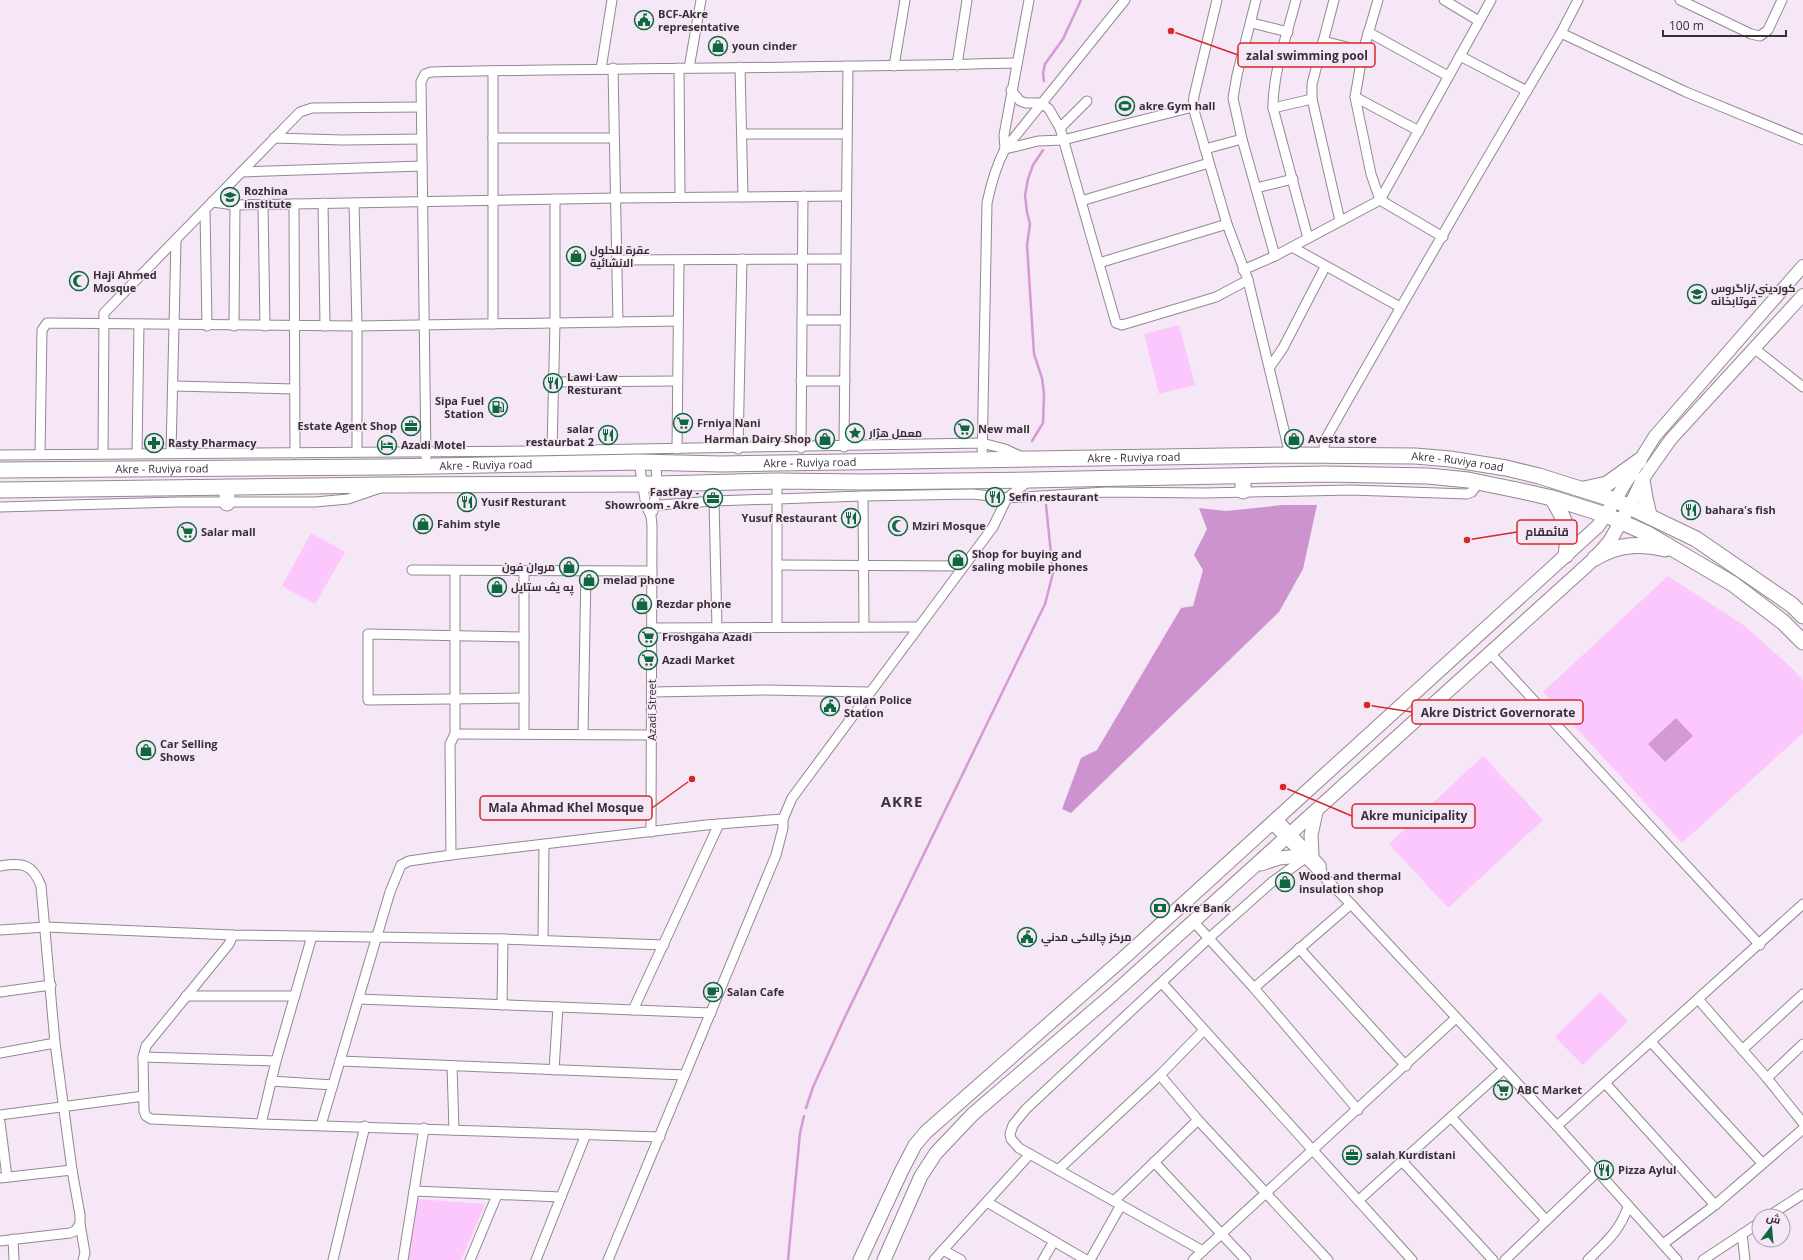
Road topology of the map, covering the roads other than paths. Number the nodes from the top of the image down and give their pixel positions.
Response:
1 (612, 0) edge
2 (701, 0) edge
3 (904, 0) edge
4 (967, 0) edge
5 (1029, 0) edge
6 (1125, 0) edge
7 (1217, 0) edge
8 (1256, 0) edge
9 (1296, 0) edge
10 (1334, 0) edge
11 (1378, 0) edge
12 (1444, 0) edge
13 (1491, 0) edge
14 (1578, 0) edge
15 (1680, 0) edge
16 (1782, 0) edge
17 (1480, 21) junction
18 (1252, 23) junction
19 (1288, 32) junction
20 (1368, 32) junction
21 (1561, 33) junction
22 (1323, 41) junction
23 (1363, 51) junction
24 (1460, 56) junction
25 (1017, 63) junction
26 (957, 65) junction
27 (848, 66) junction
28 (894, 66) junction
29 (740, 67) junction
30 (613, 68) junction
31 (679, 68) junction
32 (689, 68) junction
33 (601, 69) junction
34 (493, 71) junction
35 (1448, 76) junction
36 (1012, 90) junction
37 (1527, 92) junction
38 (1354, 97) junction
39 (1312, 99) junction
40 (1087, 101) dead end
41 (1041, 103) junction
42 (421, 106) junction
43 (1193, 107) junction
44 (1273, 108) junction
45 (1060, 128) junction
46 (1418, 131) junction
47 (743, 134) junction
48 (847, 134) junction
49 (274, 138) junction
50 (493, 138) junction
51 (614, 138) junction
52 (422, 139) junction
53 (1242, 139) junction
54 (1063, 140) junction
55 (1803, 140) edge
56 (1005, 149) junction
57 (1205, 149) junction
58 (1209, 164) junction
59 (422, 166) junction
60 (241, 172) junction
61 (1293, 179) junction
62 (1256, 188) junction
63 (803, 196) junction
64 (846, 196) junction
65 (680, 197) junction
66 (743, 197) junction
67 (616, 198) junction
68 (555, 199) junction
69 (493, 200) junction
70 (1380, 200) junction
71 (1080, 201) junction
72 (212, 202) junction
73 (423, 202) junction
74 (323, 203) junction
75 (354, 203) junction
76 (294, 204) junction
77 (235, 205) junction
78 (263, 205) junction
79 (205, 210) junction
80 (1340, 221) junction
81 (1227, 224) junction
82 (1443, 237) junction
83 (1308, 238) junction
84 (176, 240) junction
85 (1292, 247) junction
86 (1275, 256) junction
87 (742, 259) junction
88 (803, 259) junction
89 (846, 259) junction
90 (617, 260) junction
91 (679, 260) junction
92 (1098, 263) junction
93 (1803, 266) edge
94 (1326, 267) junction
95 (1243, 270) junction
96 (1248, 280) junction
97 (1803, 295) edge
98 (1400, 307) junction
99 (678, 320) junction
100 (802, 320) junction
101 (845, 320) junction
102 (618, 322) junction
103 (104, 323) junction
104 (555, 323) junction
105 (139, 324) junction
106 (493, 324) junction
107 (174, 325) junction
108 (424, 325) junction
109 (207, 326) junction
110 (234, 326) junction
111 (265, 326) junction
112 (294, 326) junction
113 (324, 326) junction
114 (357, 326) junction
115 (1755, 350) junction
116 (1270, 367) junction
117 (677, 381) junction
118 (802, 381) junction
119 (845, 381) junction
120 (554, 382) junction
121 (173, 386) junction
122 (1803, 387) edge
123 (295, 389) junction
124 (982, 443) junction
125 (844, 447) junction
126 (801, 448) junction
127 (677, 449) junction
128 (738, 449) junction
129 (552, 450) junction
130 (357, 452) junction
131 (137, 453) junction
132 (171, 453) junction
133 (295, 453) junction
134 (40, 454) junction
135 (103, 454) junction
136 (0, 455) edge
137 (1290, 455) junction
138 (1322, 456) junction
139 (527, 458) junction
140 (426, 460) junction
141 (982, 460) junction
142 (1026, 460) junction
143 (1639, 461) junction
144 (639, 462) junction
145 (656, 463) junction
146 (0, 470) edge
147 (1243, 476) junction
148 (777, 480) junction
149 (999, 480) junction
150 (1030, 480) junction
151 (1642, 480) junction
152 (1479, 482) junction
153 (642, 484) junction
154 (657, 484) junction
155 (386, 485) junction
156 (227, 487) junction
157 (1583, 489) junction
158 (0, 490) edge
159 (1243, 491) junction
160 (863, 496) junction
161 (777, 498) junction
162 (1007, 498) junction
163 (1552, 498) junction
164 (1615, 500) junction
165 (714, 501) junction
166 (227, 503) junction
167 (650, 506) junction
168 (0, 507) edge
169 (1629, 507) junction
170 (1606, 515) junction
171 (1650, 515) junction
172 (1621, 522) junction
173 (1676, 552) junction
174 (1566, 555) junction
175 (1595, 558) junction
176 (777, 565) junction
177 (863, 565) junction
178 (963, 566) junction
179 (412, 570) dead end
180 (456, 571) junction
181 (524, 571) junction
182 (586, 571) junction
183 (652, 571) junction
184 (1803, 616) edge
185 (777, 627) junction
186 (864, 627) junction
187 (918, 627) junction
188 (652, 628) junction
189 (716, 628) junction
190 (455, 636) junction
191 (524, 637) junction
192 (1803, 642) edge
193 (1490, 653) junction
194 (1441, 669) junction
195 (1454, 684) junction
196 (652, 692) junction
197 (869, 692) junction
198 (524, 698) junction
199 (455, 699) junction
200 (455, 734) junction
201 (524, 734) junction
202 (583, 734) junction
203 (652, 735) junction
204 (1316, 811) junction
205 (783, 818) junction
206 (1274, 821) junction
207 (719, 824) junction
208 (651, 832) junction
209 (1288, 836) junction
210 (544, 845) junction
211 (451, 855) junction
212 (1306, 857) junction
213 (0, 866) edge
214 (1252, 868) junction
215 (1351, 904) junction
216 (1803, 904) edge
217 (1193, 921) junction
218 (46, 927) junction
219 (0, 930) edge
220 (233, 935) junction
221 (312, 936) junction
222 (377, 938) junction
223 (1208, 938) junction
224 (503, 939) junction
225 (543, 940) junction
226 (664, 945) junction
227 (1760, 945) junction
228 (1299, 948) junction
229 (1098, 980) junction
230 (1162, 983) junction
231 (51, 985) junction
232 (1254, 988) junction
233 (0, 992) edge
234 (1113, 994) junction
235 (1803, 994) edge
236 (186, 996) junction
237 (295, 996) junction
238 (359, 999) junction
239 (1698, 999) junction
240 (502, 1005) junction
241 (558, 1007) junction
242 (633, 1010) junction
243 (711, 1013) junction
244 (1456, 1018) junction
245 (1203, 1031) junction
246 (1651, 1042) junction
247 (55, 1043) junction
248 (1803, 1044) edge
249 (1742, 1050) junction
250 (0, 1053) edge
251 (143, 1057) junction
252 (276, 1061) junction
253 (340, 1061) junction
254 (452, 1066) junction
255 (1406, 1066) junction
256 (554, 1070) junction
257 (1504, 1070) junction
258 (685, 1075) junction
259 (1160, 1075) junction
260 (1768, 1078) junction
261 (271, 1082) junction
262 (1605, 1083) junction
263 (333, 1085) junction
264 (144, 1096) junction
265 (63, 1106) junction
266 (1358, 1110) junction
267 (0, 1115) edge
268 (1451, 1117) junction
269 (1198, 1120) junction
270 (0, 1122) edge
271 (1803, 1123) edge
272 (261, 1124) junction
273 (320, 1125) junction
274 (365, 1126) junction
275 (1557, 1126) junction
276 (424, 1128) junction
277 (1803, 1129) edge
278 (454, 1130) junction
279 (586, 1134) junction
280 (660, 1137) junction
281 (1314, 1150) junction
282 (1030, 1154) junction
283 (1402, 1161) junction
284 (1154, 1162) junction
285 (1762, 1163) junction
286 (72, 1170) junction
287 (1058, 1170) junction
288 (1597, 1172) junction
289 (3, 1177) edge
290 (414, 1191) junction
291 (1268, 1192) junction
292 (1803, 1194) edge
293 (497, 1195) junction
294 (561, 1197) junction
295 (1359, 1200) junction
296 (987, 1202) junction
297 (1117, 1203) junction
298 (1715, 1204) junction
299 (1628, 1207) junction
300 (1781, 1208) edge
301 (1546, 1220) junction
302 (80, 1224) junction
303 (1751, 1228) edge
304 (1222, 1234) junction
305 (1742, 1234) junction
306 (13, 1239) junction
307 (0, 1241) edge
308 (1054, 1241) junction
309 (1663, 1244) junction
310 (944, 1250) junction
311 (1203, 1252) junction
312 (14, 1260) edge
313 (84, 1260) edge
314 (333, 1260) edge
315 (403, 1260) edge
316 (470, 1260) edge
317 (536, 1260) edge
318 (608, 1260) edge
319 (860, 1260) edge
320 (884, 1260) edge
321 (934, 1260) edge
322 (962, 1260) edge
323 (1043, 1260) edge
324 (1086, 1260) edge
325 (1090, 1260) edge
326 (1194, 1260) edge
327 (1246, 1260) edge
328 (1328, 1260) edge
329 (1412, 1260) edge
330 (1493, 1260) edge
331 (1505, 1260) edge
332 (1588, 1260) edge
333 (1677, 1260) edge
334 (1703, 1260) edge
335 (1745, 1260) edge

1 - 33 street
2 - 32 street
3 - 28 street
4 - 26 street
5 - 25 street
6 - 41 street
7 - 43 street
8 - 18 street
9 - 19 street
10 - 22 street
11 - 20 street
12 - 17 street
13 - 17 street
14 - 21 street
15 - 16 street
17 - 24 street
18 - 19 street
18 - 53 street
19 - 44 street
20 - 23 street
20 - 35 street
21 - 37 street
21 - 55 street
22 - 23 street
22 - 39 street
23 - 38 street
24 - 35 street
24 - 37 street
25 - 26 street
25 - 36 street
26 - 28 street
27 - 28 street
27 - 29 street
27 - 48 street
29 - 32 street
29 - 47 street
30 - 31 street
30 - 33 street
30 - 51 street
31 - 32 street
31 - 65 street
33 - 34 street
34 - 42 street
34 - 50 street
35 - 46 street
36 - 41 street
36 - 56 street
37 - 82 street
38 - 46 street
38 - 70 street
39 - 44 street
39 - 80 street
40 - 45 street
41 - 45 street
41 - 56 street
42 - 49 street
42 - 52 street
43 - 54 street
43 - 57 street
44 - 61 street
45 - 54 street
46 - 70 street
47 - 48 street
47 - 66 street
48 - 64 street
49 - 52 street
49 - 60 street
50 - 51 street
50 - 69 street
51 - 67 street
52 - 59 street
53 - 57 street
53 - 62 street
54 - 56 street
54 - 71 street
56 - 124 street
57 - 58 street
58 - 71 street
58 - 81 street
59 - 60 street
59 - 73 street
60 - 72 street
61 - 62 street
61 - 83 street
62 - 86 street
63 - 64 street
63 - 66 street
63 - 88 street
64 - 89 street
65 - 66 street
65 - 67 street
67 - 68 street
67 - 90 street
68 - 69 street
68 - 104 street
69 - 73 street
69 - 106 street
70 - 80 street
70 - 82 street
71 - 92 street
72 - 77 street
72 - 79 street
73 - 75 street
73 - 108 street
74 - 75 street
74 - 76 street
74 - 113 street
75 - 114 street
76 - 78 street
76 - 112 street
77 - 78 street
77 - 110 street
78 - 111 street
79 - 84 street
79 - 109 street
80 - 83 street
81 - 92 street
81 - 95 street
82 - 98 street
83 - 85 street
84 - 103 street
84 - 107 street
85 - 86 street
85 - 94 street
86 - 95 street
87 - 88 street
87 - 91 street
87 - 128 street
88 - 89 street
88 - 100 street
89 - 101 street
90 - 91 street
90 - 102 street
91 - 99 street
92 - 96 street
93 - 143 street
94 - 98 street
94 - 116 street
95 - 96 street
96 - 116 street
97 - 115 street
98 - 138 street
99 - 102 street
99 - 117 street
100 - 101 street
100 - 118 street
101 - 119 street
102 - 104 street
103 - 105 street
103 - 134 street
103 - 135 street
104 - 106 street
104 - 120 street
105 - 107 street
105 - 131 street
106 - 108 street
107 - 109 street
107 - 121 street
108 - 114 street
108 - 140 street
109 - 110 street
110 - 111 street
111 - 112 street
112 - 113 street
112 - 123 street
113 - 114 street
114 - 130 street
115 - 122 street
115 - 151 street
116 - 137 street
117 - 120 street
117 - 127 street
118 - 119 street
118 - 126 street
119 - 125 street
120 - 129 street
121 - 123 street
121 - 132 street
123 - 133 street
124 - 125 street
124 - 141 street
124 - 142 street
125 - 126 street
126 - 128 street
127 - 128 street
127 - 129 street
129 - 139 street
130 - 133 street
130 - 140 street
131 - 132 street
131 - 135 street
132 - 133 street
134 - 135 street
134 - 136 street
137 - 138 highway, Akre - Ruviya road
137 - 142 highway, Akre - Ruviya road
138 - 157 highway, Akre - Ruviya road
139 - 140 highway, Akre - Ruviya road
139 - 144 highway, Akre - Ruviya road
140 - 146 highway, Akre - Ruviya road
141 - 142 highway, Akre - Ruviya road
141 - 145 highway, Akre - Ruviya road
143 - 157 highway
143 - 164 street
144 - 145 highway, Akre - Ruviya road
144 - 153 street, Azadi Street
145 - 154 street, Azadi Street
147 - 150 highway, Akre - Ruviya road
147 - 152 highway, Akre - Ruviya road
147 - 159 highway
148 - 149 highway, Akre - Ruviya road
148 - 154 highway, Akre - Ruviya road
148 - 161 street
149 - 150 highway, Akre - Ruviya road
149 - 162 street
150 - 162 street
151 - 169 street
151 - 171 highway
152 - 159 street
152 - 163 highway, Akre - Ruviya road
153 - 154 highway, Akre - Ruviya road
153 - 155 highway, Akre - Ruviya road
153 - 167 street, Azadi Street
154 - 167 street, Azadi Street
155 - 156 highway, Akre - Ruviya road
155 - 166 street
156 - 158 highway, Akre - Ruviya road
156 - 166 highway
157 - 164 highway, Akre - Ruviya road
159 - 162 street
160 - 161 street
160 - 162 street
160 - 177 street
161 - 165 street
161 - 176 street
162 - 178 street
163 - 170 highway, Akre - Ruviya road
163 - 174 highway
164 - 169 highway, Akre - Ruviya road
164 - 170 main road
165 - 167 street
165 - 189 street
166 - 168 street
167 - 183 street, Azadi Street
169 - 171 highway, Akre - Ruviya road
169 - 172 main road
170 - 172 highway, Akre - Ruviya road
170 - 174 main road
171 - 184 highway, Akre - Ruviya road
172 - 173 highway, Akre - Ruviya road
172 - 175 main road
173 - 175 highway
173 - 192 highway, Akre - Ruviya road
174 - 194 main road
175 - 193 main road
176 - 177 street
176 - 185 street
177 - 178 street
177 - 186 street
178 - 187 street
179 - 180 street
180 - 181 street
180 - 190 street
181 - 182 street
181 - 191 street
182 - 183 street
182 - 202 street
183 - 188 street, Azadi Street
185 - 186 street
185 - 189 street
186 - 187 street
187 - 197 street
188 - 189 street
188 - 196 street, Azadi Street
190 - 191 street
190 - 199 street
190 - 199 street
191 - 198 street
193 - 195 main road
193 - 227 street
194 - 195 main road
194 - 206 main road
195 - 204 main road
196 - 197 street
196 - 203 street, Azadi Street
197 - 205 street
198 - 199 street
198 - 201 street
199 - 200 street
200 - 201 street
200 - 211 street
201 - 202 street
202 - 203 street
203 - 208 street, Azadi Street
204 - 209 main road
204 - 212 main road
205 - 207 street
205 - 243 street
206 - 209 street
206 - 229 main road
207 - 208 street
207 - 226 street
208 - 210 street
209 - 212 street
209 - 214 main road
210 - 211 street
210 - 225 street
211 - 222 street
212 - 214 main road
212 - 215 street
212 - 223 street
213 - 218 street
214 - 217 main road
215 - 228 street
215 - 244 street
216 - 227 street
217 - 223 street
217 - 234 main road
218 - 219 street
218 - 220 street
218 - 231 street
220 - 221 street
220 - 236 street
221 - 222 street
221 - 237 street
222 - 224 street
222 - 238 street
223 - 230 street
223 - 232 street
224 - 225 street
224 - 240 street
225 - 226 street
226 - 242 street
227 - 239 street
228 - 232 street
228 - 255 street
229 - 234 main road
229 - 319 main road
230 - 245 street
230 - 282 street
231 - 233 street
231 - 247 street
232 - 266 street
234 - 320 main road
235 - 249 street
236 - 237 street
236 - 251 street
237 - 252 street
238 - 240 street
238 - 253 street
239 - 246 street
239 - 249 street
240 - 241 street
241 - 242 street
241 - 256 street
242 - 243 street
243 - 258 street
244 - 255 street
244 - 257 street
245 - 259 street
245 - 281 street
246 - 262 street
246 - 285 street
247 - 250 street
247 - 265 street
248 - 260 street
249 - 260 street
251 - 252 street
251 - 264 street
252 - 261 street
253 - 254 street
253 - 263 street
254 - 256 street
254 - 278 street
255 - 266 street
256 - 258 street
257 - 268 street
257 - 275 street
258 - 280 street
259 - 269 street
259 - 287 street
260 - 271 street
261 - 263 street
261 - 272 street
262 - 275 street
262 - 298 street
263 - 273 street
264 - 265 street
264 - 272 street
265 - 267 street
265 - 286 street
266 - 281 street
268 - 283 street
268 - 301 street
269 - 284 street
269 - 291 street
270 - 289 street
272 - 273 street
273 - 274 street
274 - 276 street
274 - 314 street
275 - 288 street
276 - 278 street
276 - 290 street
277 - 285 street
278 - 279 street
279 - 280 street
279 - 294 street
280 - 318 street
281 - 291 street
281 - 295 street
282 - 287 street
282 - 296 street
283 - 295 street
283 - 330 street
284 - 297 street
284 - 304 street
285 - 298 street
286 - 289 street
286 - 302 street
287 - 297 street
288 - 299 street
288 - 301 street
290 - 293 street
290 - 315 street
291 - 304 street
291 - 328 street
292 - 300 street
293 - 294 street
293 - 316 street
294 - 317 street
295 - 329 street
296 - 308 street
296 - 310 street
297 - 311 street
297 - 325 street
298 - 309 street
299 - 309 street
299 - 332 street
301 - 331 street
302 - 306 street
302 - 313 street
303 - 305 street
304 - 311 street
304 - 327 street
305 - 334 street
305 - 335 street
306 - 307 street
306 - 312 street
308 - 323 street
308 - 324 street
309 - 333 street
310 - 321 street
310 - 322 street
311 - 326 street

